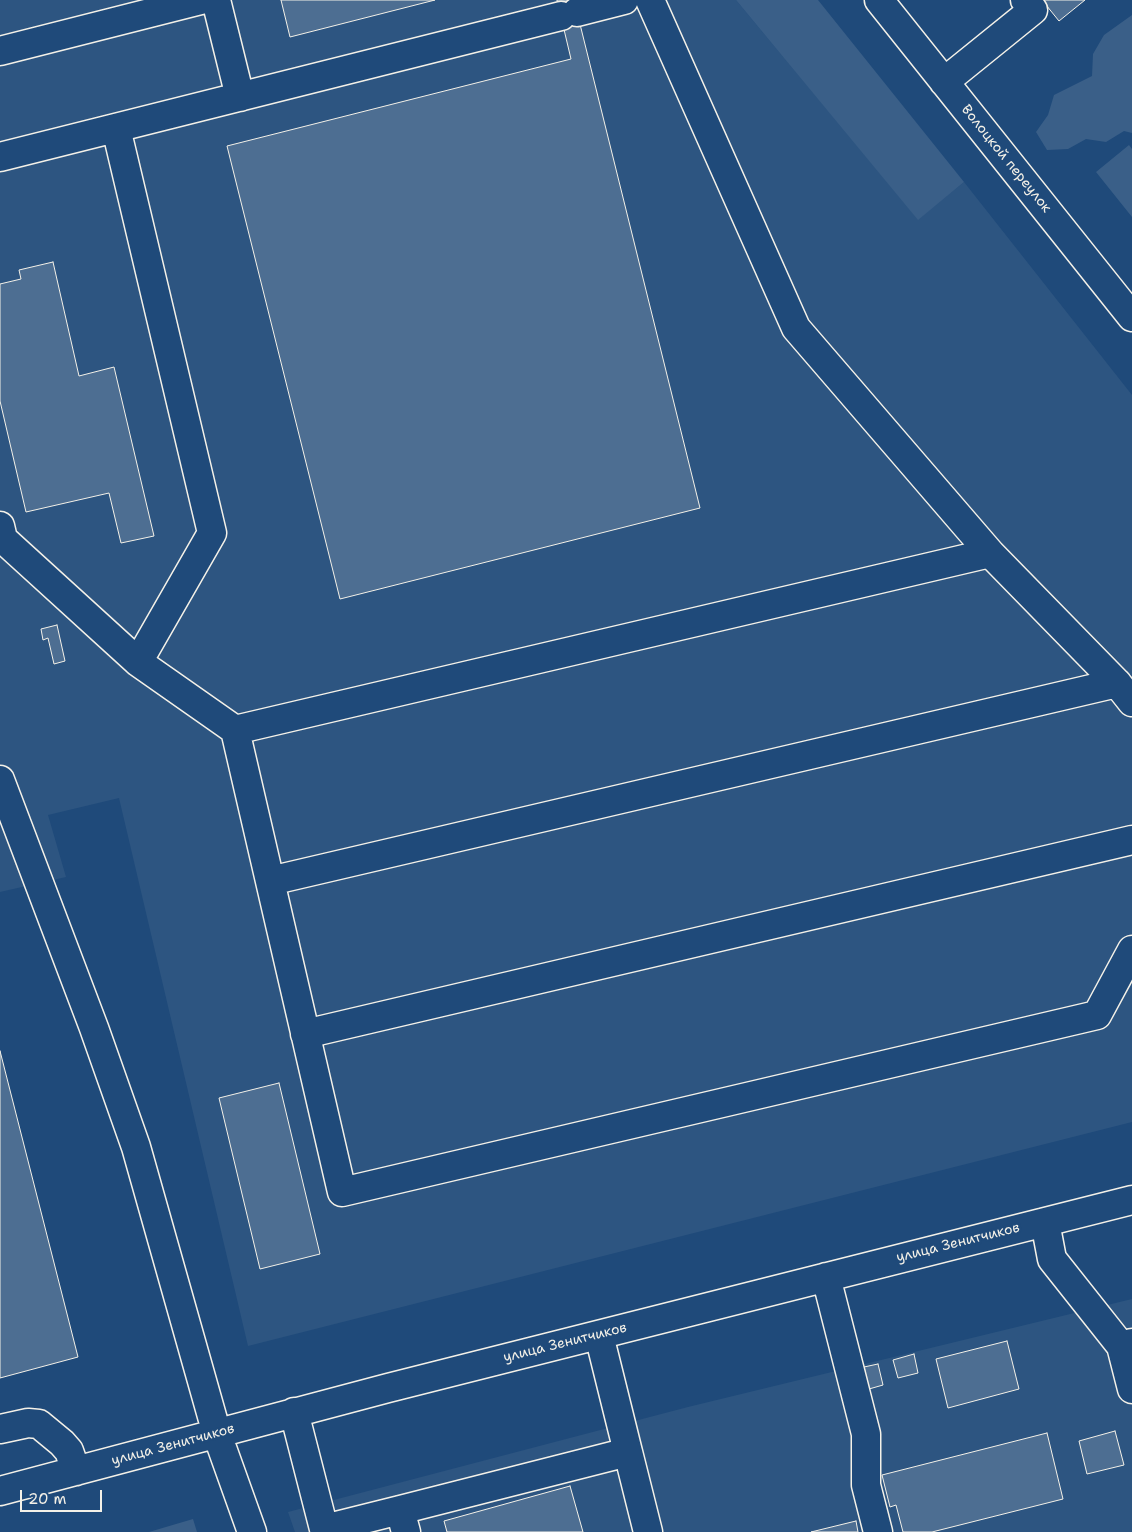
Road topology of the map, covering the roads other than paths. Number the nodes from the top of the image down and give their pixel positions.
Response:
1 (201, 0) edge
2 (216, 0) edge
3 (624, 0) edge
4 (650, 0) edge
5 (879, 0) edge
6 (1025, 0) edge
7 (0, 51) edge
8 (944, 82) junction
9 (240, 97) junction
10 (116, 128) junction
11 (0, 157) edge
12 (1132, 317) edge
13 (0, 526) edge
14 (990, 553) junction
15 (138, 662) junction
16 (1124, 692) edge
17 (235, 730) junction
18 (0, 780) edge
19 (1132, 840) edge
20 (270, 881) junction
21 (1132, 950) edge
22 (305, 1034) junction
23 (1132, 1200) edge
24 (1045, 1222) junction
25 (826, 1277) junction
26 (599, 1335) junction
27 (1126, 1345) edge
28 (1132, 1386) edge
29 (294, 1412) junction
30 (0, 1429) edge
31 (217, 1434) junction
32 (628, 1452) junction
33 (76, 1471) junction
34 (0, 1491) edge
35 (403, 1521) edge
36 (252, 1532) edge
37 (648, 1532) edge
38 (878, 1532) edge

1 - 7 street
2 - 9 street
3 - 9 street
4 - 14 street
5 - 8 street, Волоцкой переулок
6 - 8 street
8 - 12 street, Волоцкой переулок
9 - 10 street
10 - 11 street
10 - 15 street
13 - 15 street
14 - 16 street
14 - 17 street
15 - 17 street
16 - 20 street
17 - 20 street
18 - 31 street
19 - 22 street
20 - 22 street
21 - 22 street
23 - 24 street, улица Зенитчиков
24 - 25 street, улица Зенитчиков
24 - 27 street
25 - 26 street, улица Зенитчиков
25 - 38 street
26 - 29 street, улица Зенитчиков
26 - 32 street
27 - 28 street
29 - 31 street, улица Зенитчиков
29 - 35 street
30 - 33 street
31 - 33 street, улица Зенитчиков
31 - 36 street
32 - 35 street
32 - 37 street
33 - 34 street, улица Зенитчиков

